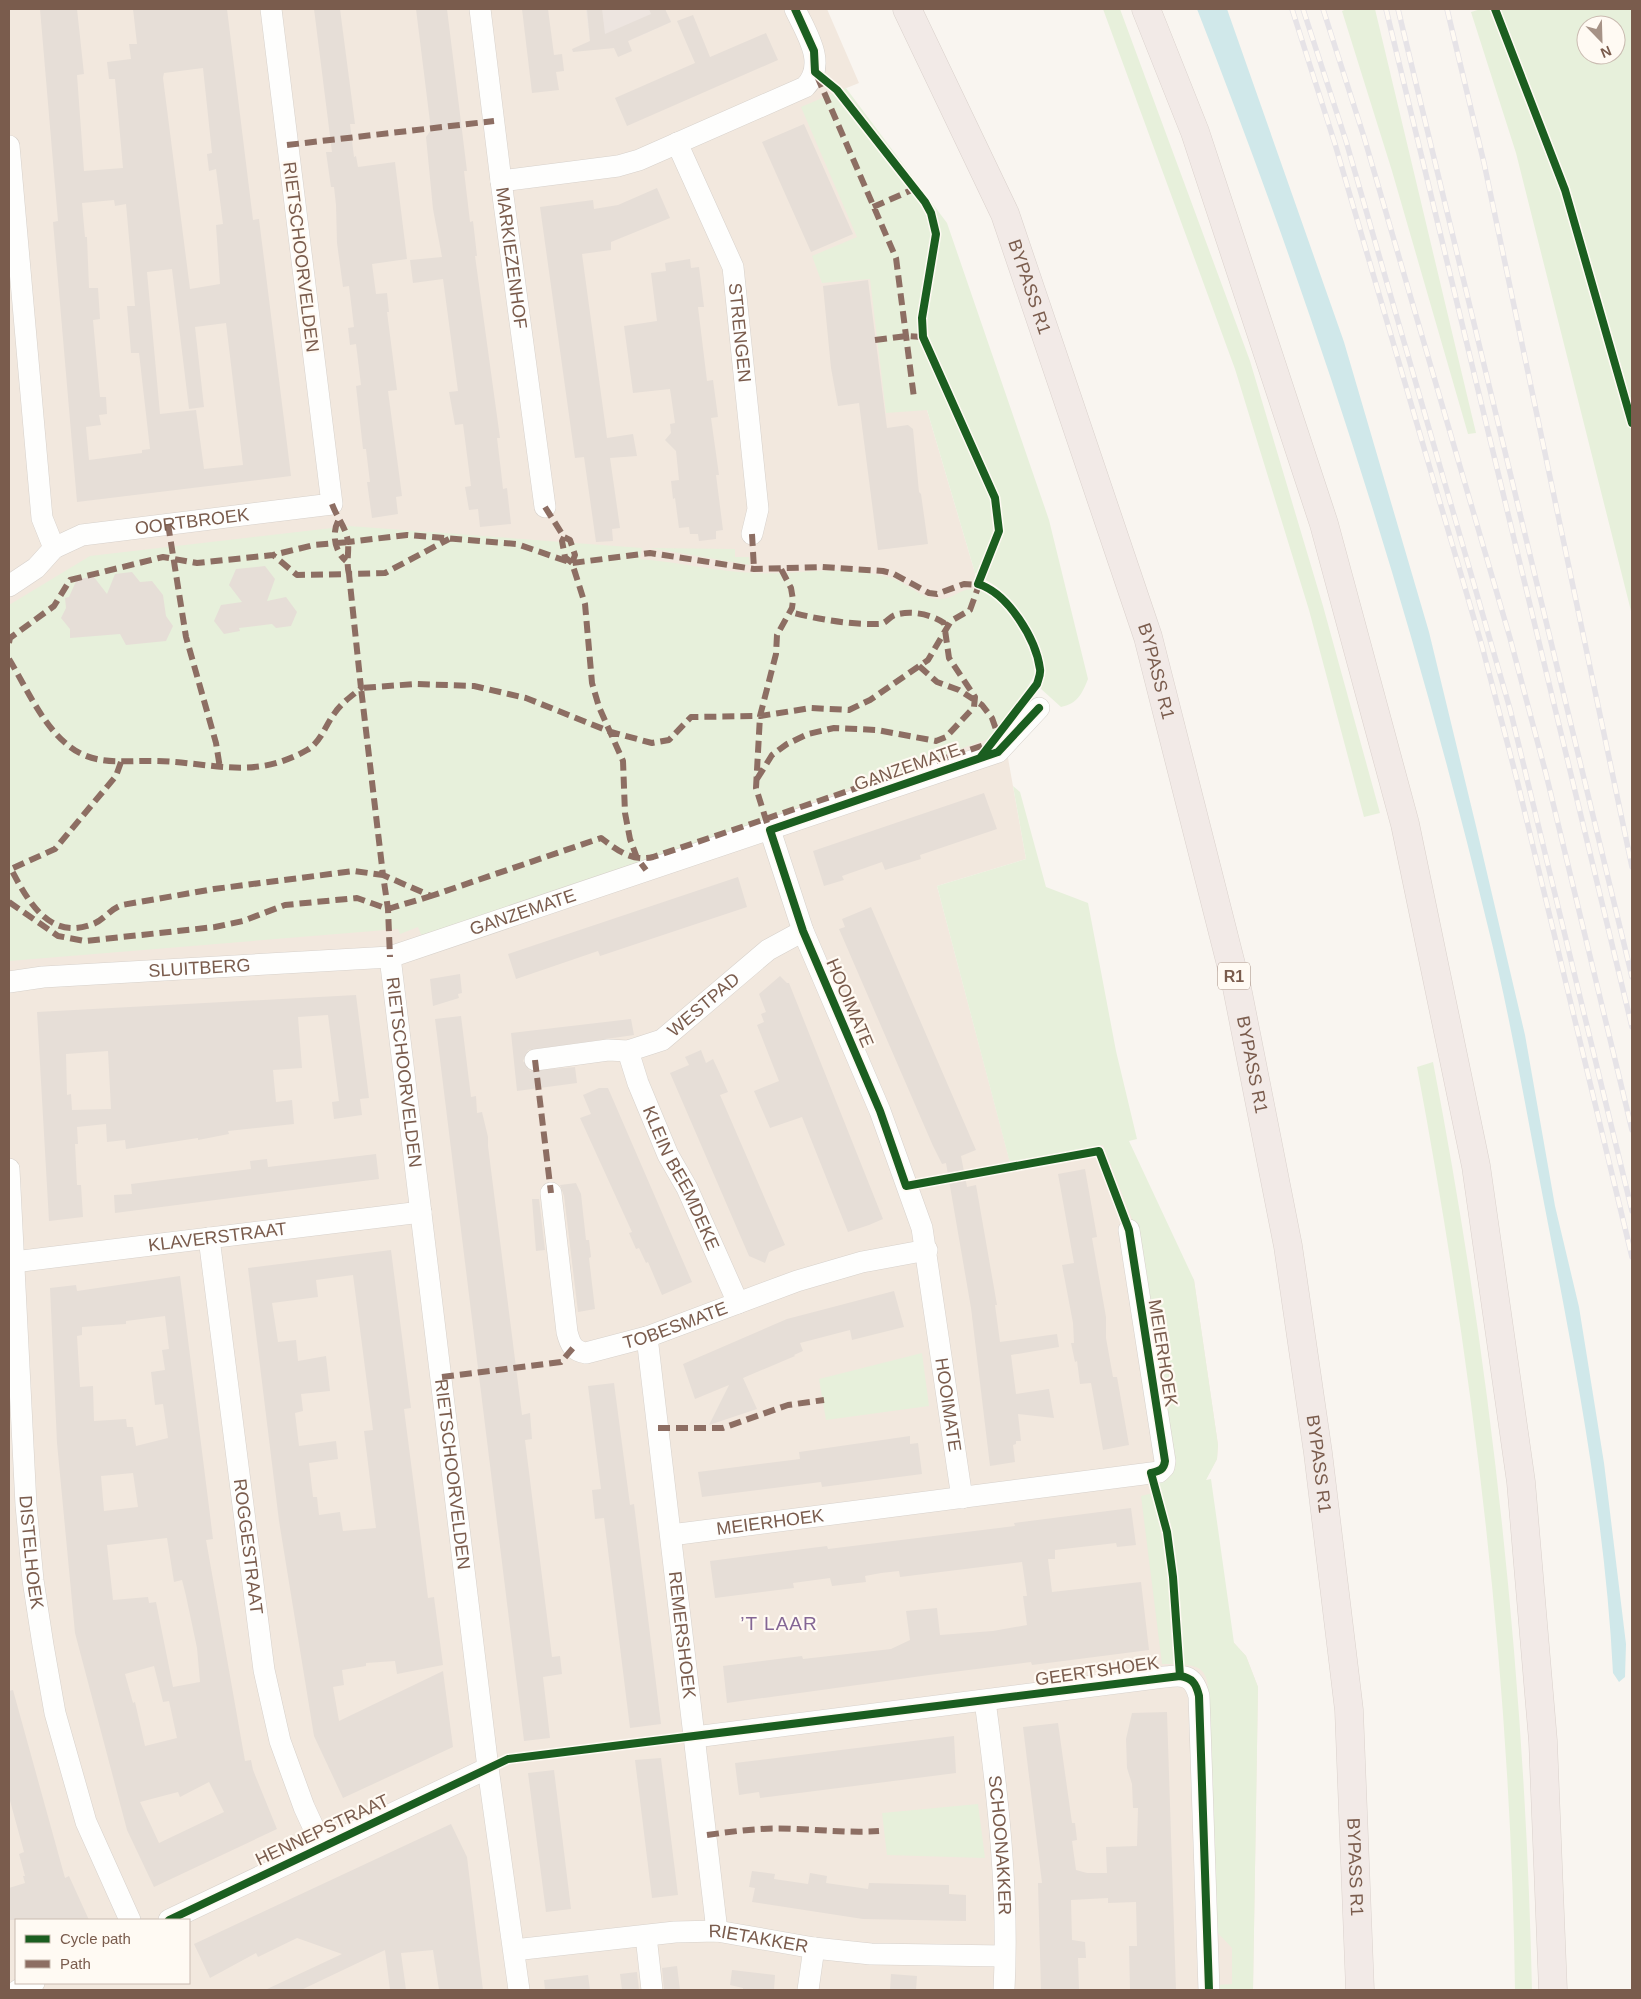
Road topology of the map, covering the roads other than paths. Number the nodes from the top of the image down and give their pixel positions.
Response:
1 (270, 9) edge
2 (480, 9) edge
3 (795, 9) edge
4 (908, 9) edge
5 (1146, 9) edge
6 (677, 143) junction
7 (9, 146) edge
8 (500, 181) junction
9 (332, 504) joint
10 (545, 507) dead end
11 (752, 534) dead end
12 (54, 548) junction
13 (9, 586) edge
14 (1039, 708) dead end
15 (770, 830) junction
16 (803, 931) junction
17 (390, 957) junction
18 (9, 982) edge
19 (628, 1051) junction
20 (535, 1060) dead end
21 (9, 1169) edge
22 (551, 1193) dead end
23 (421, 1212) junction
24 (1128, 1230) dead end
25 (209, 1238) junction
26 (927, 1250) junction
27 (14, 1262) junction
28 (738, 1303) junction
29 (647, 1337) junction
30 (962, 1498) junction
31 (671, 1535) junction
32 (985, 1701) junction
33 (694, 1737) junction
34 (488, 1768) junction
35 (322, 1846) junction
36 (130, 1919) edge
37 (171, 1919) edge
38 (717, 1932) junction
39 (646, 1936) junction
40 (814, 1948) junction
41 (514, 1950) junction
42 (1004, 1956) junction
43 (32, 1984) edge
44 (18, 1990) edge
45 (519, 1990) edge
46 (652, 1990) edge
47 (808, 1990) edge
48 (1004, 1990) edge
49 (1210, 1990) edge
50 (1360, 1990) edge
51 (1553, 1990) edge

1 - 9 street, RIETSCHOORVELDEN
2 - 8 street, MARKIEZENHOF
3 - 6 street
4 - 50 highway, BYPASS R1 / R1
5 - 51 highway
6 - 8 street
6 - 11 street, STRENGEN
7 - 12 street
8 - 10 street, MARKIEZENHOF
9 - 12 street, OORTBROEK
12 - 13 street
14 - 15 street, GANZEMATE
15 - 16 street, HOOIMATE
15 - 17 street, GANZEMATE
16 - 19 street, WESTPAD
16 - 26 street, HOOIMATE
17 - 18 street, SLUITBERG
17 - 23 street, RIETSCHOORVELDEN
19 - 20 street, WESTPAD
19 - 28 street, KLEIN BEEMDEKE
21 - 27 street, DISTELHOEK
22 - 29 street, TOBESMATE
23 - 25 street, KLAVERSTRAAT
23 - 34 street, RIETSCHOORVELDEN
24 - 30 street, MEIERHOEK
25 - 27 street, KLAVERSTRAAT
25 - 35 street, ROGGESTRAAT
26 - 28 street, TOBESMATE
26 - 30 street, HOOIMATE
27 - 36 street, DISTELHOEK
28 - 29 street, TOBESMATE
29 - 31 street, REMERSHOEK
30 - 31 street, MEIERHOEK
31 - 33 street, REMERSHOEK
32 - 33 street, GEERTSHOEK
32 - 42 street, SCHOONAKKER
32 - 49 street, GEERTSHOEK
33 - 38 street, REMERSHOEK
34 - 35 street, HENNEPSTRAAT
34 - 41 street, RIETSCHOORVELDEN
35 - 37 street, HENNEPSTRAAT
38 - 39 street, RIETAKKER
38 - 40 street, RIETAKKER
39 - 41 street, RIETAKKER
39 - 46 street
40 - 42 street, RIETAKKER
40 - 47 street
41 - 45 street, RIETSCHOORVELDEN
42 - 48 street, SCHOONAKKER
43 - 44 street

